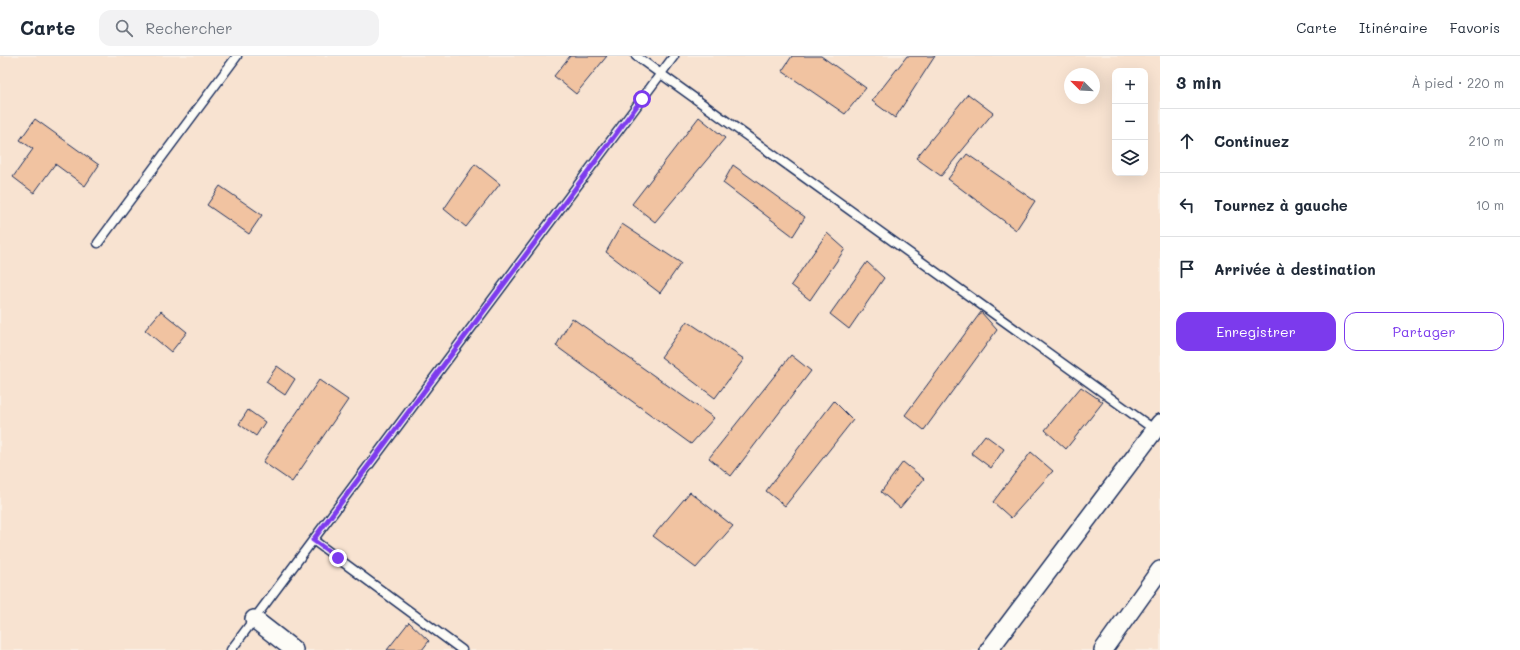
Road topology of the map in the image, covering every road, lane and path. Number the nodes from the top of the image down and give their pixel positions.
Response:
1 (237, 56) edge
2 (636, 56) edge
3 (674, 56) edge
4 (660, 74) junction
5 (98, 243) dead end
6 (1158, 429) edge
7 (313, 540) junction
8 (1160, 570) edge
9 (254, 619) junction
10 (231, 650) edge
11 (294, 650) edge
12 (462, 650) edge
13 (988, 650) edge
14 (1103, 650) edge

1 - 5 lane
2 - 4 lane
3 - 4 lane
4 - 6 lane
4 - 7 lane
6 - 13 street
7 - 9 lane
7 - 12 lane
8 - 14 street
9 - 10 lane
9 - 11 street

